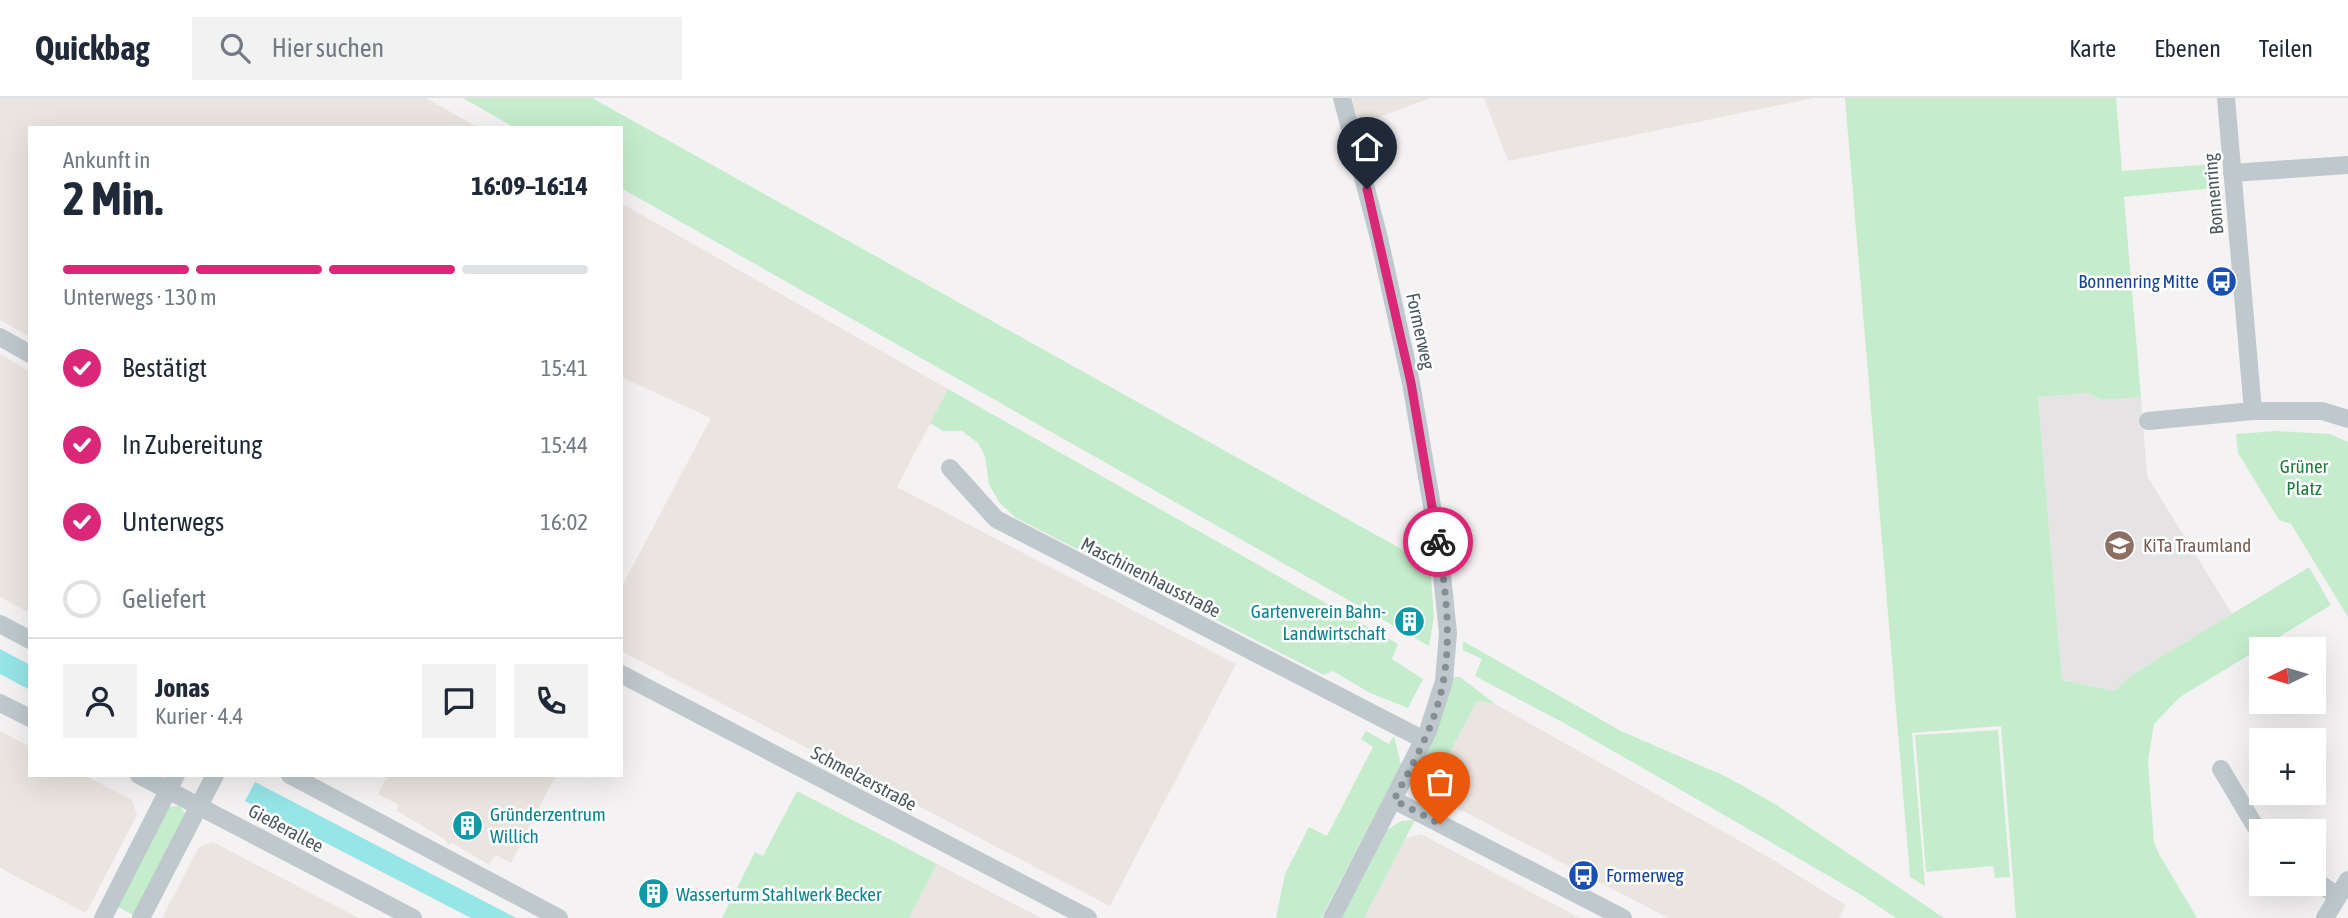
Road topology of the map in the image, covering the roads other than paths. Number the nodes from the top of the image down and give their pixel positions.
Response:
1 (1342, 98) edge
2 (2226, 98) edge
3 (2348, 165) edge
4 (2232, 173) junction
5 (0, 337) edge
6 (28, 353) edge
7 (2253, 411) junction
8 (2348, 419) edge
9 (2148, 421) dead end
10 (950, 468) dead end
11 (0, 624) edge
12 (28, 639) edge
13 (623, 675) edge
14 (0, 703) edge
15 (28, 717) edge
16 (1423, 740) junction
17 (2221, 769) dead end
18 (147, 777) edge
19 (214, 777) edge
20 (294, 777) edge
21 (172, 783) edge
22 (1394, 800) junction
23 (199, 806) junction
24 (2251, 819) edge
25 (2348, 880) edge
26 (2326, 888) edge
27 (2338, 896) junction
28 (103, 918) edge
29 (141, 918) edge
30 (413, 918) edge
31 (559, 918) edge
32 (1088, 918) edge
33 (1332, 918) edge
34 (1623, 918) edge
35 (2325, 918) edge

1 - 16 street, Formerweg
2 - 4 street, Bonnenring
3 - 4 street
4 - 7 street, Bonnenring
5 - 6 street
7 - 8 street
7 - 9 street
10 - 16 street, Maschinenhausstraße
11 - 12 street
13 - 32 street, Schmelzerstraße
14 - 15 street
16 - 22 street, Formerweg
17 - 24 street
18 - 21 street, Gießerallee
19 - 23 street
20 - 31 street
21 - 23 street, Gießerallee
21 - 28 street
22 - 33 street, Formerweg
22 - 34 street
23 - 29 street
23 - 30 street, Gießerallee
25 - 27 street
26 - 27 street
27 - 35 street

